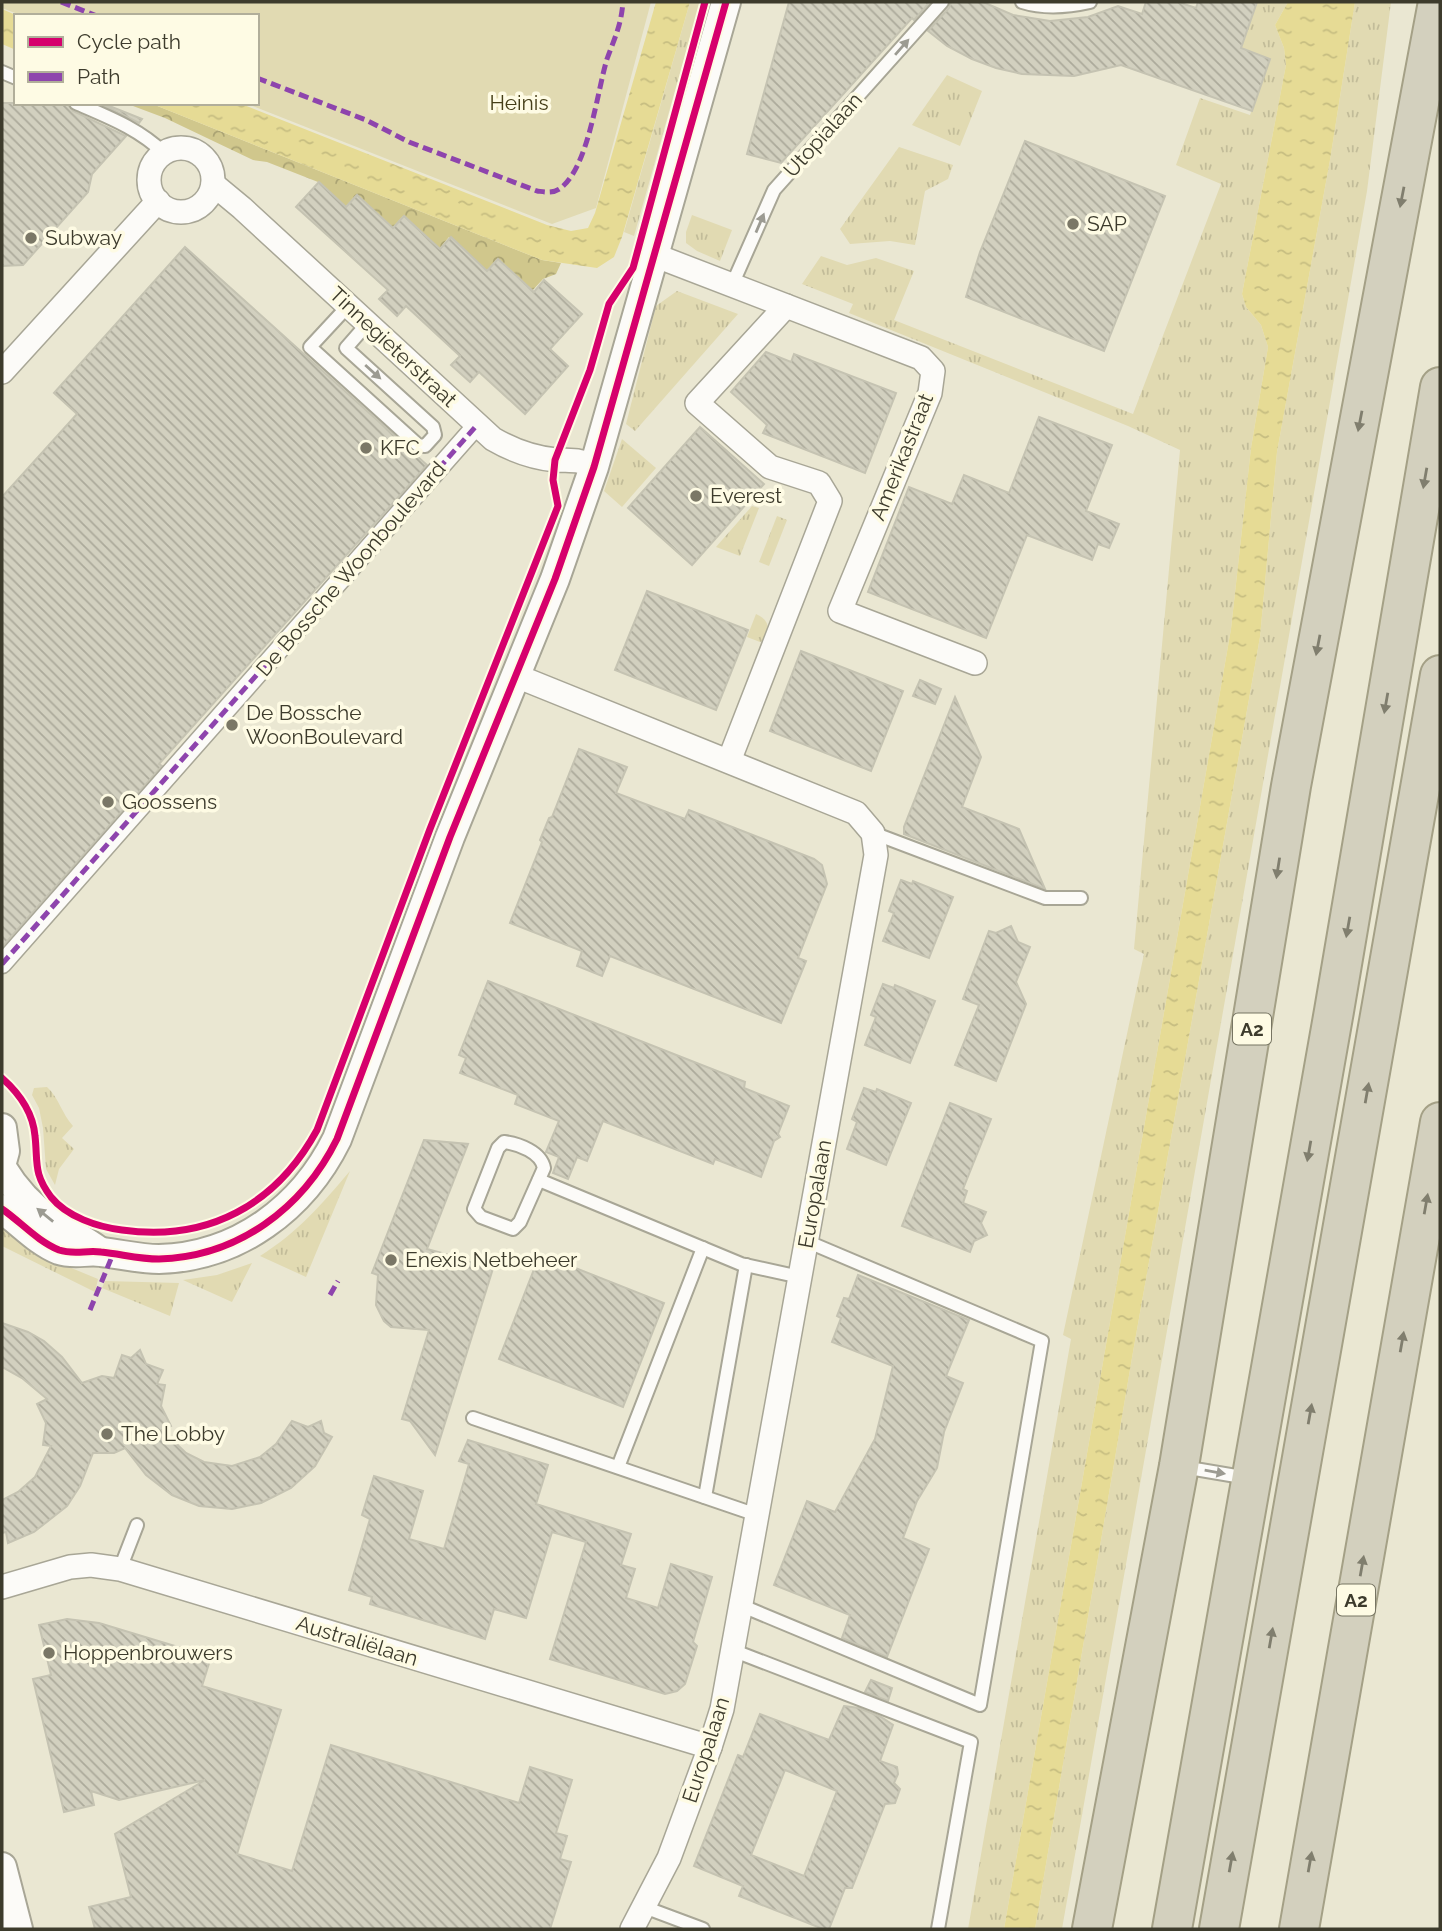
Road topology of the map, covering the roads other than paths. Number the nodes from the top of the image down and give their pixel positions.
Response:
1 (726, 2) edge
2 (942, 2) edge
3 (1022, 2) edge
4 (1090, 2) edge
5 (1419, 2) edge
6 (1438, 2) edge
7 (81, 105) edge
8 (1415, 130) junction
9 (164, 153) junction
10 (213, 184) junction
11 (158, 201) junction
12 (654, 255) junction
13 (732, 285) junction
14 (348, 306) junction
15 (786, 306) junction
16 (367, 324) junction
17 (2, 372) edge
18 (1440, 387) edge
19 (477, 425) junction
20 (594, 467) junction
21 (975, 663) dead end
22 (514, 675) junction
23 (1440, 675) edge
24 (729, 761) junction
25 (873, 833) junction
26 (1081, 898) dead end
27 (2, 964) edge
28 (1440, 1122) edge
29 (2, 1128) edge
30 (2, 1165) edge
31 (539, 1180) junction
32 (2, 1209) edge
33 (806, 1241) junction
34 (703, 1248) junction
35 (99, 1251) junction
36 (746, 1265) junction
37 (800, 1277) junction
38 (473, 1418) dead end
39 (1179, 1466) junction
40 (618, 1467) junction
41 (1251, 1478) junction
42 (705, 1497) junction
43 (757, 1515) junction
44 (136, 1525) dead end
45 (120, 1569) junction
46 (2, 1587) edge
47 (740, 1605) junction
48 (732, 1650) junction
49 (710, 1747) junction
50 (2, 1867) edge
51 (644, 1907) junction
52 (18, 1929) edge
53 (632, 1929) edge
54 (703, 1929) edge
55 (938, 1929) edge
56 (1092, 1929) edge
57 (1172, 1929) edge
58 (1219, 1929) edge
59 (1298, 1929) edge

1 - 12 street
13 -> 2 lane, Utopialaan
3 - 4 lane
5 - 8 highway, A2
6 - 8 highway, A2
7 - 9 lane
8 -> 39 highway, A2
9 - 10 street
9 - 11 street
10 - 11 street
10 - 14 street, Tinnegieterstraat
11 - 17 street
12 - 13 street, Amerikastraat
12 - 20 street
13 - 15 street, Amerikastraat
14 - 16 street, Tinnegieterstraat
16 -> 14 lane
15 - 21 street, Amerikastraat
15 - 24 street
16 - 19 street, Tinnegieterstraat
18 -> 41 highway
19 - 20 street, Tinnegieterstraat
19 - 27 street, De Bossche Woonboulevard
20 - 22 street
22 - 24 street
22 - 35 street
58 -> 23 highway
24 - 25 street
25 - 26 lane
25 - 33 street, Europalaan
59 -> 28 highway, A2
29 - 30 street
35 -> 30 street
31 - 31 lane
31 - 34 lane
32 - 35 street
33 - 37 street, Europalaan
33 - 47 lane
34 - 36 lane
34 - 40 lane
36 - 37 lane
36 - 42 lane
37 - 43 street, Europalaan
38 - 40 lane
39 -> 41 lane
39 - 56 highway, A2
40 - 42 lane
41 - 57 highway
42 - 43 lane
43 - 47 street, Europalaan
44 - 45 lane
45 - 46 street, Australiëlaan
45 - 49 street, Australiëlaan
47 - 48 street, Europalaan
48 - 49 street, Europalaan
48 - 55 lane
49 - 51 street, Europalaan
50 - 52 street
51 - 53 street, Europalaan
51 - 54 lane

